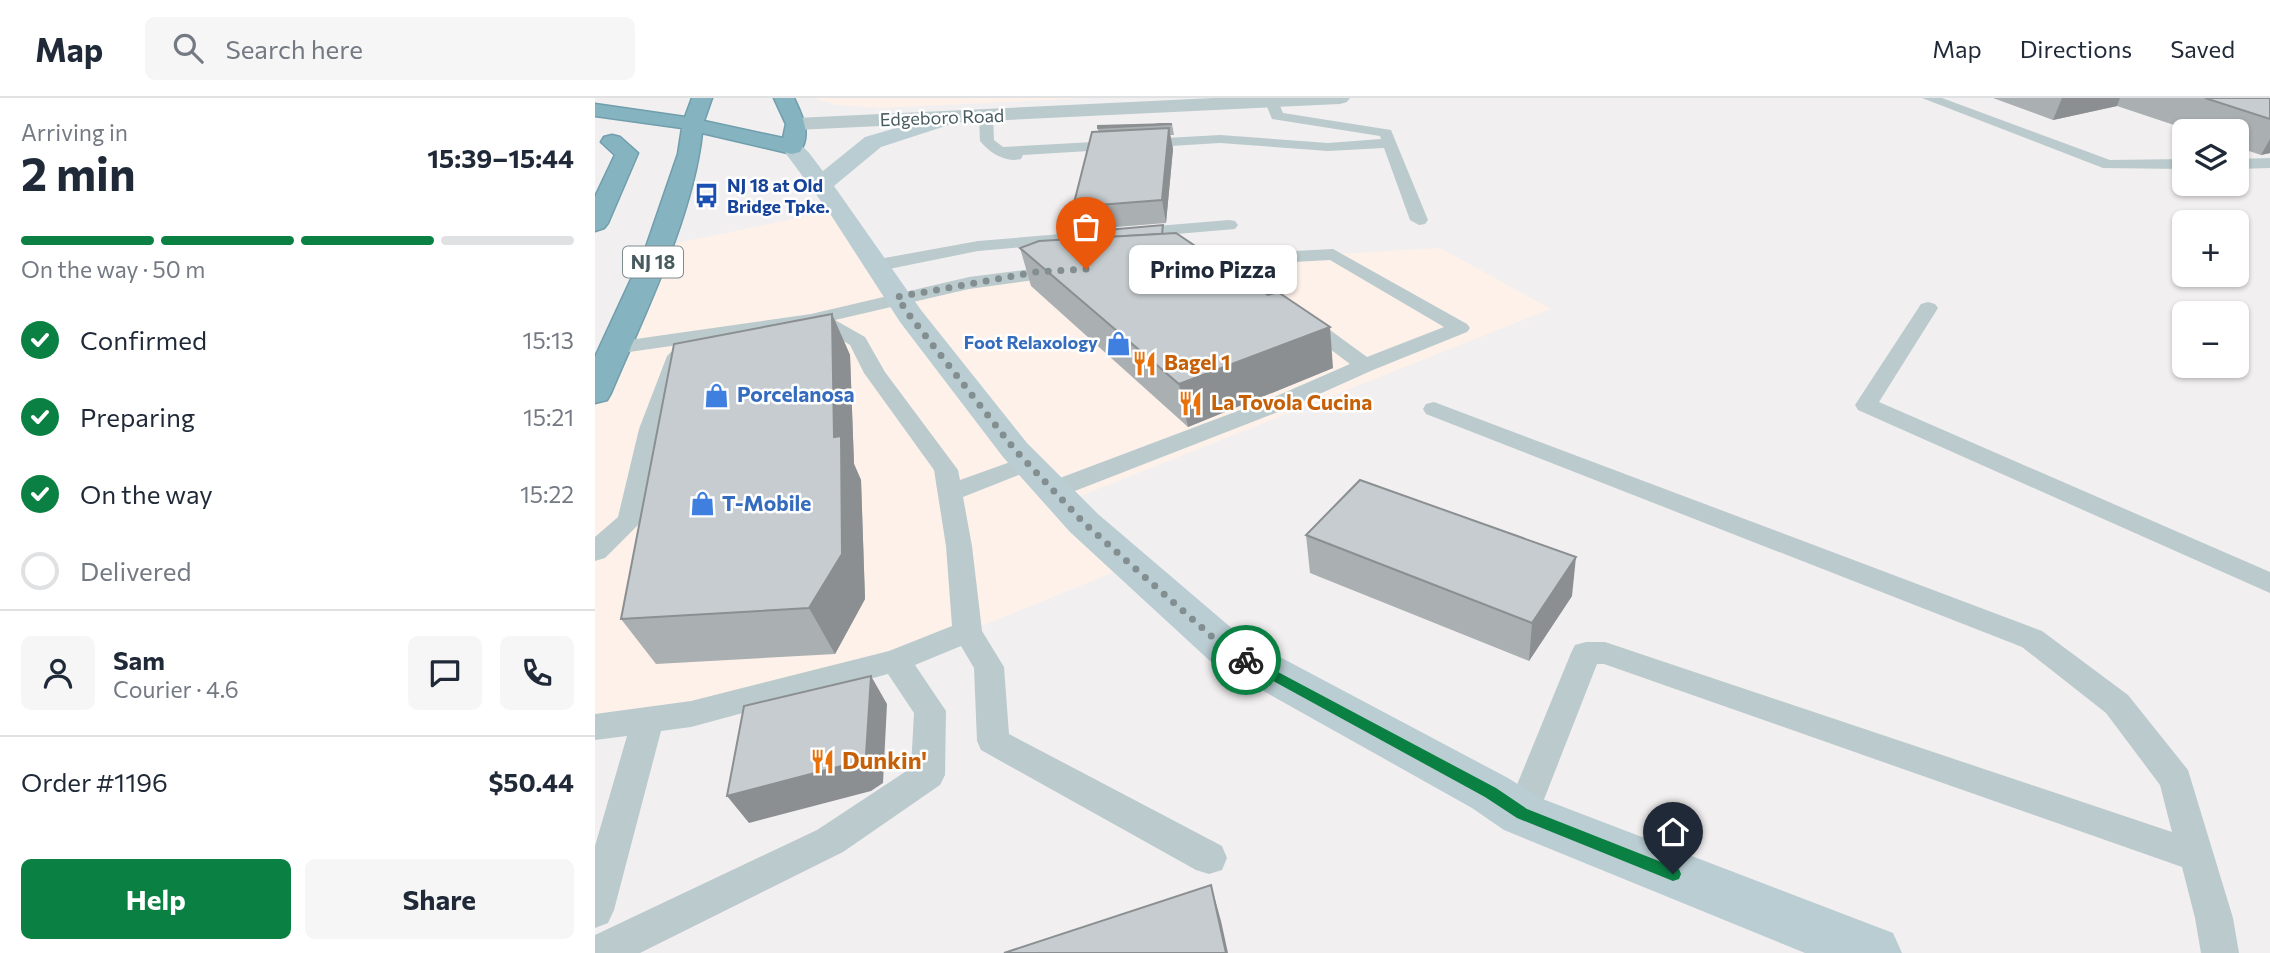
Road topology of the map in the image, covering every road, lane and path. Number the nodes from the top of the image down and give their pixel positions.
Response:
1 (783, 98) edge
2 (1340, 98) edge
3 (1929, 98) edge
4 (1223, 101) edge
5 (1272, 102) junction
6 (595, 110) edge
7 (731, 112) dead end
8 (765, 114) dead end
9 (699, 116) edge
10 (986, 117) junction
11 (951, 118) junction
12 (796, 124) junction
13 (620, 127) edge
14 (1388, 138) junction
15 (792, 147) junction
16 (2270, 163) edge
17 (2172, 164) edge
18 (2249, 164) edge
19 (822, 184) junction
20 (1419, 220) dead end
21 (595, 223) edge
22 (1229, 225) dead end
23 (1224, 261) junction
24 (1160, 265) edge
25 (1077, 270) edge
26 (888, 281) junction
27 (1928, 308) dead end
28 (812, 320) junction
29 (686, 338) junction
30 (615, 348) junction
31 (1365, 365) junction
32 (595, 393) edge
33 (1434, 410) dead end
34 (1040, 476) junction
35 (950, 493) junction
36 (595, 552) edge
37 (2270, 583) edge
38 (967, 632) junction
39 (895, 661) junction
40 (648, 719) junction
41 (595, 727) edge
42 (1522, 814) junction
43 (2197, 856) junction
44 (1209, 858) dead end
45 (595, 910) edge
46 (599, 953) edge
47 (1873, 953) edge
48 (2220, 953) edge

1 - 12 highway
2 - 5 street, Edgeboro Road
3 - 17 lane
4 - 5 street, Edgeboro Road
4 - 10 street, Edgeboro Road
5 - 14 lane
6 - 13 highway
7 - 9 highway
8 - 12 highway
9 - 12 highway
9 - 13 highway
9 - 15 highway
9 - 30 highway, NJ 18
10 - 11 street, Edgeboro Road
10 - 14 lane
11 - 12 street, Edgeboro Road
11 - 19 street
12 - 15 highway
13 - 21 highway
14 - 20 lane
15 - 19 street
16 - 18 lane
19 - 26 street
22 - 26 lane
23 - 24 lane
23 - 31 lane
23 - 31 lane
25 - 26 lane
26 - 28 lane
26 - 34 street
27 - 37 lane
28 - 29 lane
28 - 35 lane
29 - 30 lane
29 - 36 lane
30 - 32 highway, NJ 18
31 - 34 lane
33 - 43 lane
34 - 35 lane
34 - 42 street
35 - 38 lane
38 - 39 lane
38 - 44 lane
39 - 40 lane
39 - 46 lane
40 - 41 lane
40 - 45 lane
42 - 43 lane
42 - 47 street
43 - 48 lane

